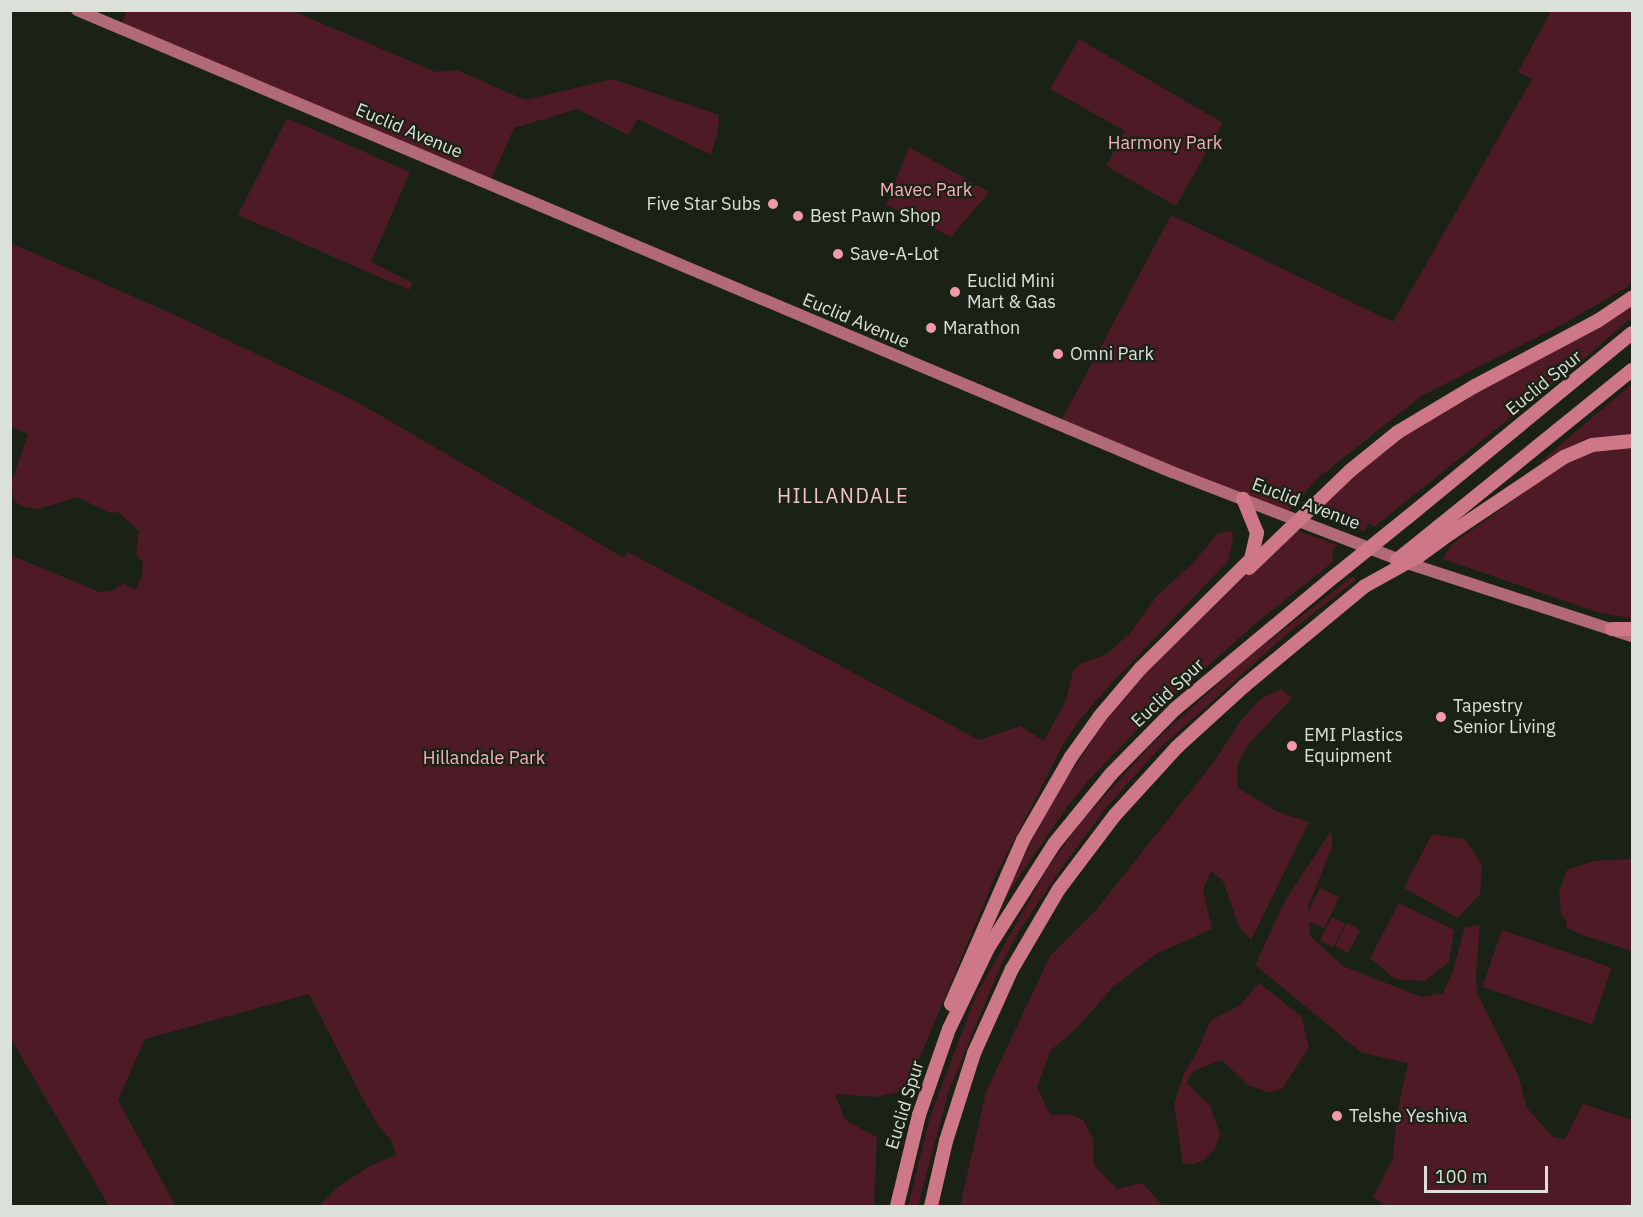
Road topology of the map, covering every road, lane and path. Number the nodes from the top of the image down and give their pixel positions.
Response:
1 (77, 10) edge
2 (1632, 298) edge
3 (1632, 333) edge
4 (1632, 370) edge
5 (1632, 441) edge
6 (1243, 499) junction
7 (1300, 521) junction
8 (1444, 530) junction
9 (1229, 583) junction
10 (1612, 629) junction
11 (1632, 629) edge
12 (1632, 636) edge
13 (938, 1056) junction
14 (897, 1206) edge
15 (931, 1206) edge

1 - 6 main road, Euclid Avenue
2 - 7 highway
3 - 13 highway, Euclid Spur, bridge
4 - 8 highway
5 - 8 highway
6 - 7 main road, Euclid Avenue
6 - 9 highway
7 - 9 highway
7 - 10 main road, Euclid Avenue
8 - 15 highway, bridge
9 - 13 highway
10 - 11 highway
10 - 12 main road, Euclid Avenue
13 - 14 highway, Euclid Spur

